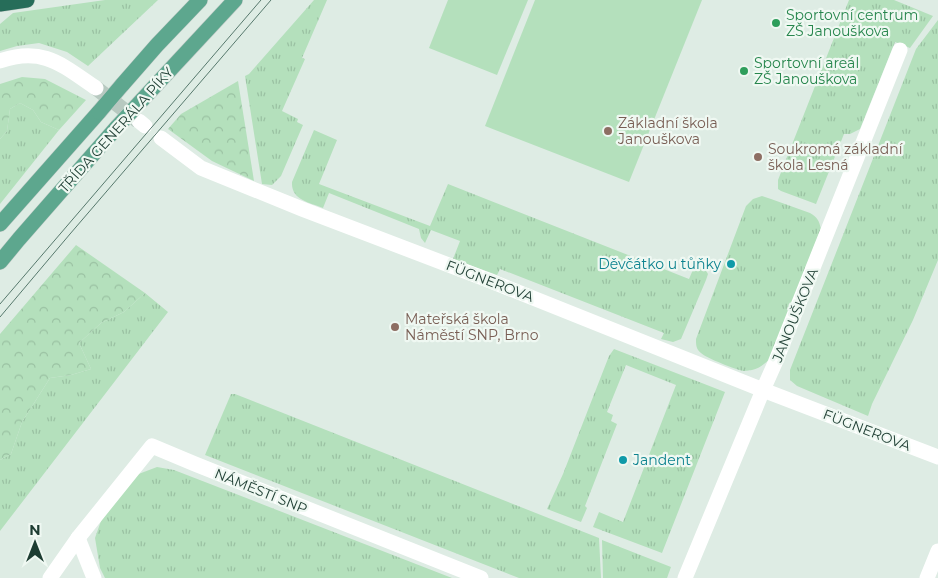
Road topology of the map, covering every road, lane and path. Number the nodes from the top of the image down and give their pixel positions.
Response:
1 (27, 0) edge
2 (200, 0) edge
3 (235, 0) edge
4 (0, 4) edge
5 (900, 50) dead end
6 (0, 62) edge
7 (96, 88) tunnel mouth
8 (160, 138) dead end
9 (0, 224) edge
10 (0, 262) edge
11 (763, 390) junction
12 (938, 457) edge
13 (78, 538) junction
14 (938, 551) edge
15 (50, 578) edge
16 (94, 578) edge
17 (481, 578) edge
18 (685, 578) edge
19 (927, 578) edge

1 - 4 highway
2 - 9 main road, TŘÍDA GENERÁLA PÍKY, bridge
3 - 10 main road, TŘÍDA GENERÁLA PÍKY, bridge
5 - 11 street, JANOUŠKOVA
6 - 7 street
8 - 11 street, FÜGNEROVA
11 - 12 street, FÜGNEROVA
11 - 18 street, JANOUŠKOVA
13 - 15 street, NÁMĚSTÍ SNP
13 - 16 street
13 - 17 street, NÁMĚSTÍ SNP
14 - 19 street

